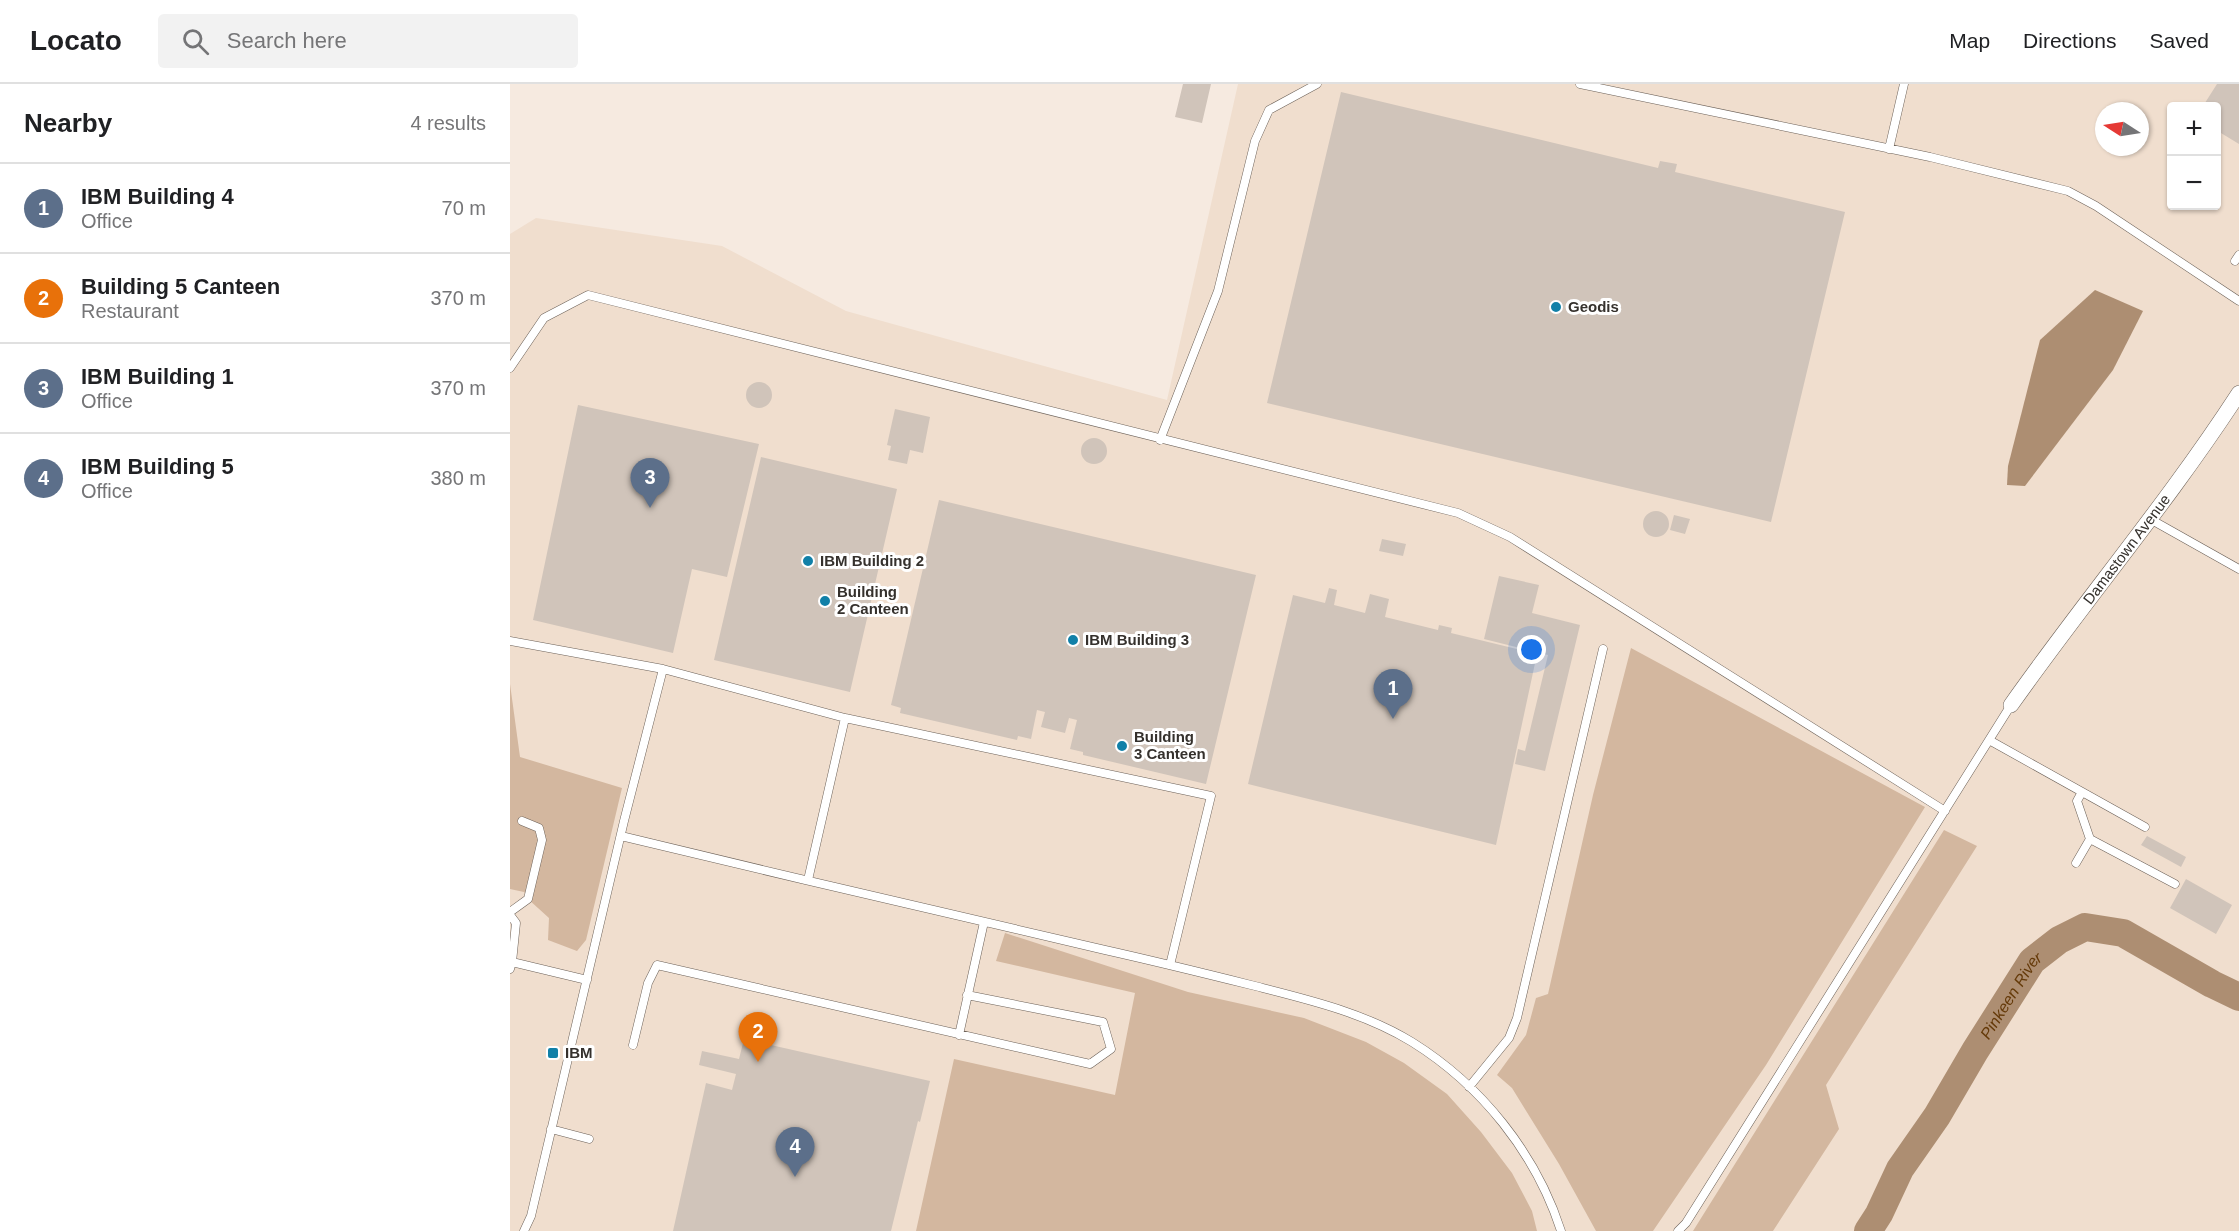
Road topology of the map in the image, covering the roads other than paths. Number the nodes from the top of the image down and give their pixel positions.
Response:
1 (1317, 84) edge
2 (1580, 84) edge
3 (1904, 84) edge
4 (1889, 149) junction
5 (2239, 301) edge
6 (510, 368) edge
7 (2239, 393) edge
8 (1160, 440) junction
9 (2150, 519) junction
10 (2239, 569) edge
11 (510, 641) edge
12 (1603, 649) dead end
13 (663, 669) junction
14 (2011, 705) joint
15 (845, 718) junction
16 (1989, 740) junction
17 (2082, 792) junction
18 (1945, 811) junction
19 (522, 821) dead end
20 (2145, 827) dead end
21 (621, 836) junction
22 (2090, 838) junction
23 (2076, 863) dead end
24 (808, 880) junction
25 (2175, 885) dead end
26 (510, 913) edge
27 (984, 922) junction
28 (511, 965) edge
29 (1170, 965) junction
30 (587, 980) junction
31 (967, 995) junction
32 (959, 1035) junction
33 (633, 1045) dead end
34 (1469, 1087) junction
35 (551, 1129) junction
36 (589, 1139) dead end
37 (524, 1231) edge
38 (1561, 1231) edge
39 (1678, 1231) edge

1 - 8 lane
2 - 4 lane
3 - 4 lane
4 - 5 lane
6 - 8 lane
7 - 9 street, Damastown Avenue
8 - 18 lane
9 - 10 lane
9 - 14 street, Damastown Avenue
11 - 13 lane
12 - 34 lane
13 - 15 lane
13 - 21 lane
14 - 16 lane
15 - 24 lane
15 - 29 lane
16 - 17 lane
16 - 18 lane
17 - 20 lane
17 - 22 lane
18 - 39 lane
19 - 26 lane
21 - 24 lane
21 - 30 lane
22 - 23 lane
22 - 25 lane
24 - 27 lane
26 - 28 lane
27 - 29 lane
27 - 31 lane
28 - 30 lane
29 - 34 lane
30 - 35 lane
31 - 32 lane
31 - 32 lane
32 - 33 lane
34 - 38 lane
35 - 36 lane
35 - 37 lane

